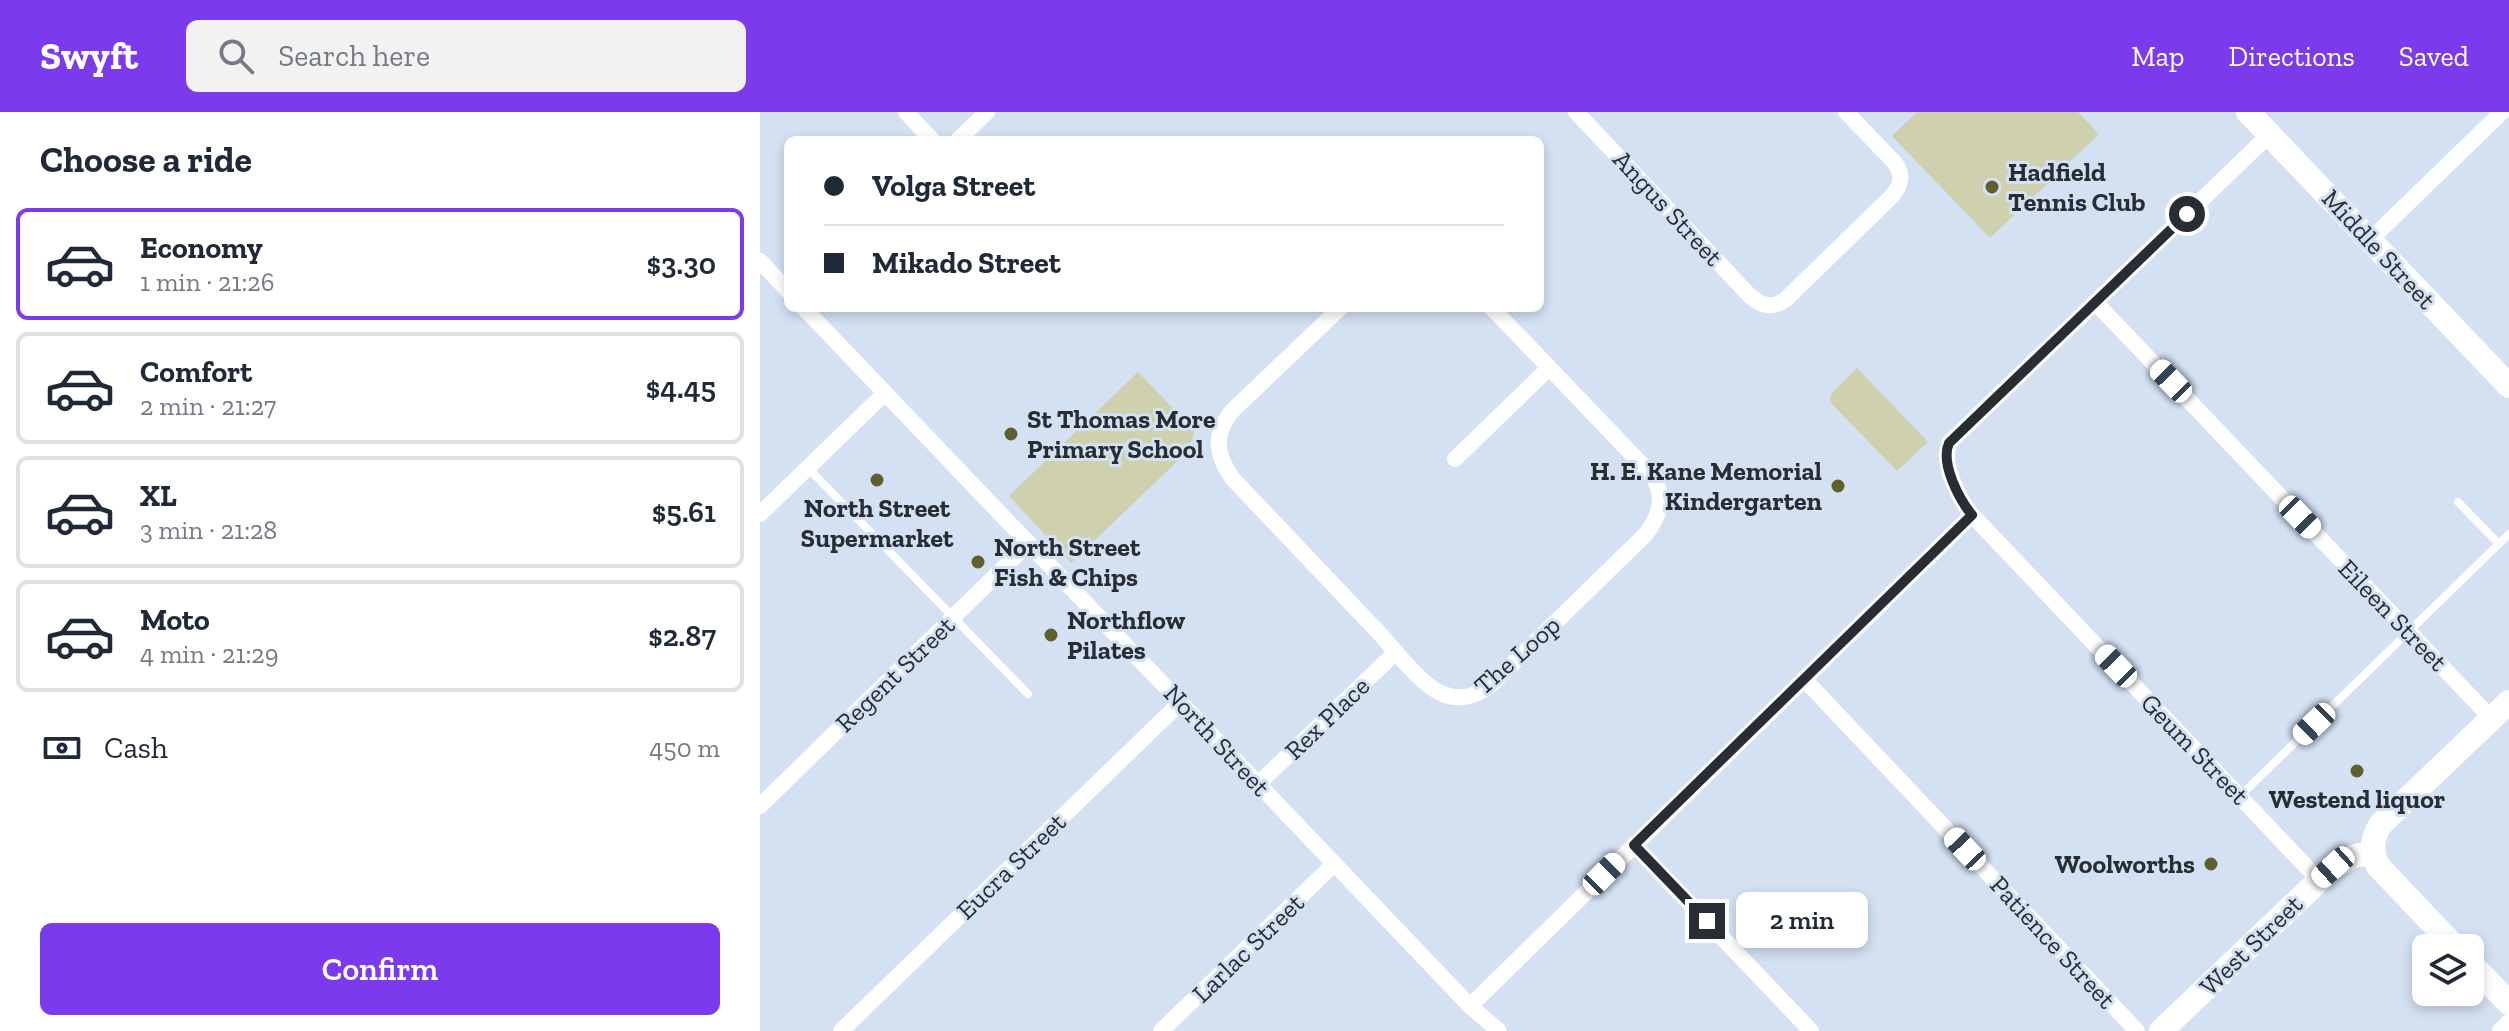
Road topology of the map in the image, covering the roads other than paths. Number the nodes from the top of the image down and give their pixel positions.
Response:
1 (906, 112) edge
2 (987, 112) edge
3 (1576, 112) edge
4 (1846, 112) edge
5 (2248, 112) edge
6 (2502, 112) edge
7 (2270, 134) junction
8 (928, 136) edge
9 (962, 136) edge
10 (2370, 240) junction
11 (760, 261) edge
12 (784, 287) edge
13 (2095, 302) junction
14 (808, 312) edge
15 (1336, 312) edge
16 (1496, 312) edge
17 (1549, 368) junction
18 (2509, 386) edge
19 (885, 393) junction
20 (1455, 459) dead end
21 (807, 468) junction
22 (2458, 502) dead end
23 (760, 514) edge
24 (1972, 515) junction
25 (2509, 534) edge
26 (1029, 543) junction
27 (2499, 544) junction
28 (953, 618) junction
29 (2408, 631) junction
30 (1396, 652) junction
31 (1804, 679) junction
32 (1028, 694) dead end
33 (1181, 702) junction
34 (2500, 710) edge
35 (1258, 784) junction
36 (2240, 796) junction
37 (760, 806) edge
38 (1634, 845) junction
39 (2372, 853) junction
40 (1334, 864) junction
41 (2319, 880) junction
42 (2443, 934) edge
43 (2484, 977) edge
44 (2509, 1003) edge
45 (1470, 1006) junction
46 (2509, 1022) edge
47 (1490, 1028) edge
48 (841, 1031) edge
49 (1161, 1031) edge
50 (1811, 1031) edge
51 (2137, 1031) edge
52 (2161, 1031) edge
53 (2500, 1031) edge

1 - 8 street
2 - 9 street
3 - 4 street, Angus Street
5 - 7 street, Middle Street
6 - 10 street
7 - 10 street, Middle Street
7 - 13 street
10 - 18 street, Middle Street
11 - 12 street
13 - 24 street, Geum Street
13 - 29 street, Eileen Street
14 - 19 street, North Street
15 - 30 street, The Loop
16 - 17 street, The Loop
17 - 20 street
17 - 30 street, The Loop
19 - 21 street
19 - 26 street, North Street
21 - 23 street
21 - 28 lane
22 - 27 lane
24 - 31 street
24 - 36 street, Geum Street
25 - 27 lane
26 - 28 street, Regent Street
26 - 33 street, North Street
27 - 29 lane
28 - 32 lane
28 - 37 street, Regent Street
29 - 34 street, Eileen Street
29 - 36 lane
30 - 35 street, Rex Place
31 - 38 street
31 - 51 street, Patience Street
33 - 35 street, North Street
33 - 48 street, Eucra Street
34 - 39 street
35 - 40 street, North Street
36 - 41 street, Geum Street
38 - 45 street
38 - 50 street
39 - 41 street, West Street
39 - 42 street
40 - 45 street, North Street
40 - 49 street, Larlac Street
41 - 52 street, West Street
43 - 44 street
45 - 47 street, North Street
46 - 53 street

